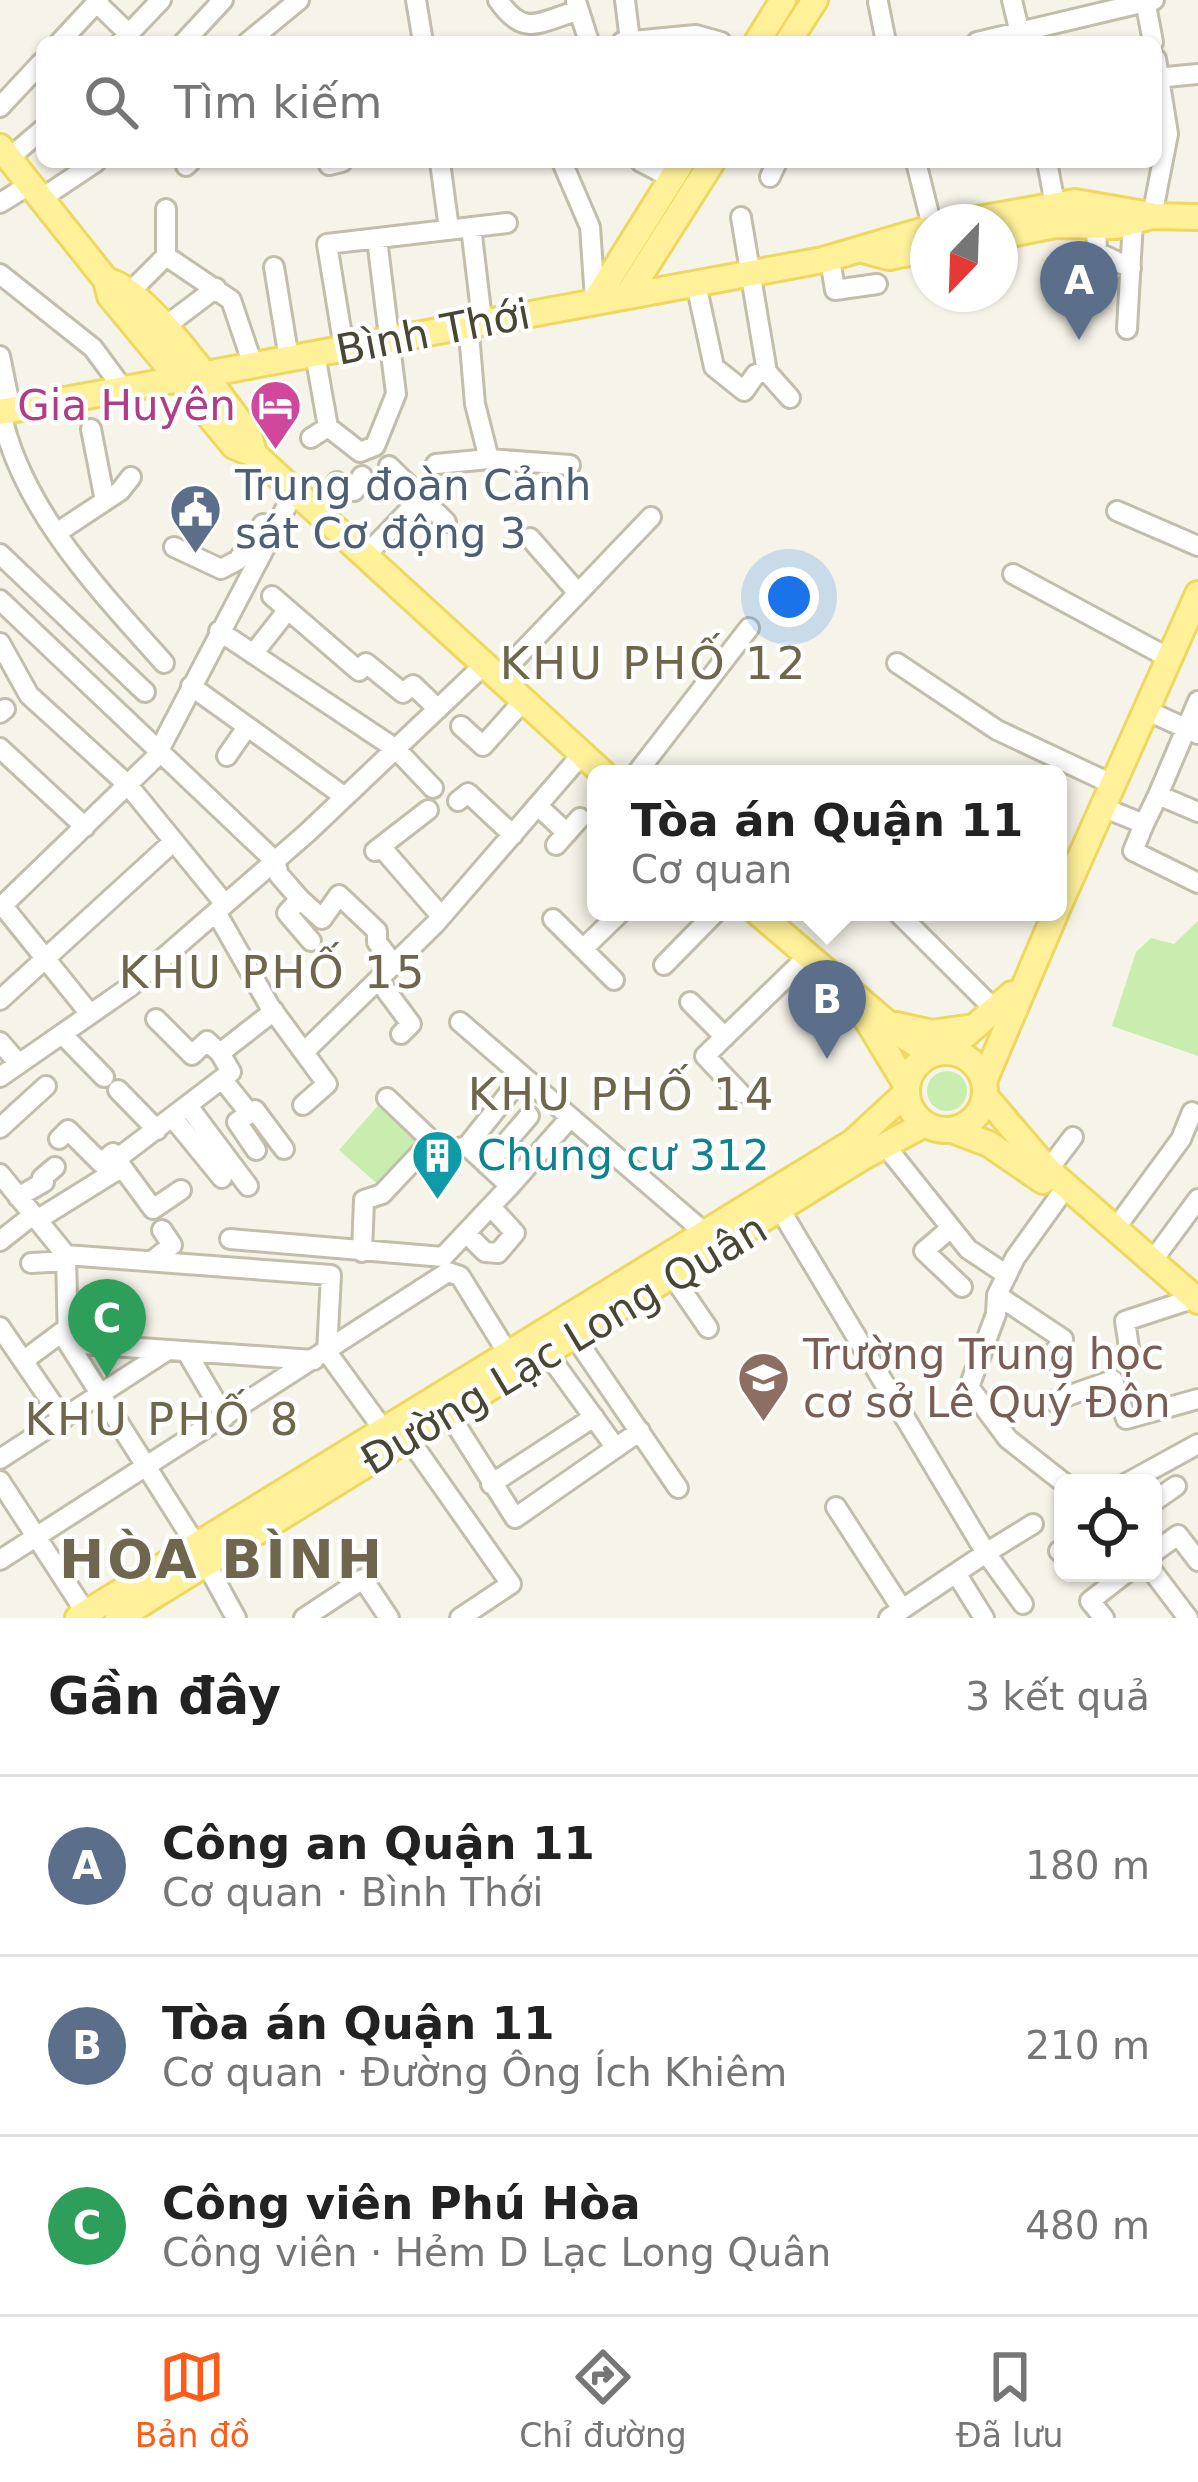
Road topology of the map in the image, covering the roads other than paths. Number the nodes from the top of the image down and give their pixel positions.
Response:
1 (161, 0) edge
2 (223, 0) edge
3 (299, 0) edge
4 (416, 0) edge
5 (498, 0) edge
6 (625, 0) edge
7 (784, 0) edge
8 (815, 0) edge
9 (1012, 0) edge
10 (98, 1) edge
11 (1148, 1) edge
12 (878, 2) edge
13 (576, 5) edge
14 (66, 36) edge
15 (124, 36) edge
16 (127, 36) edge
17 (190, 36) edge
18 (255, 36) edge
19 (422, 36) edge
20 (588, 36) edge
21 (626, 36) edge
22 (761, 36) edge
23 (792, 36) edge
24 (885, 36) edge
25 (1021, 36) edge
26 (1028, 36) edge
27 (1152, 36) edge
28 (36, 68) edge
29 (1162, 72) edge
30 (1198, 74) edge
31 (1162, 100) edge
32 (0, 107) edge
33 (36, 133) edge
34 (4, 152) edge
35 (1162, 154) edge
36 (84, 168) edge
37 (441, 168) edge
38 (565, 168) edge
39 (708, 168) edge
40 (917, 168) edge
41 (1048, 168) edge
42 (1158, 168) edge
43 (677, 170) edge
44 (35, 192) junction
45 (0, 203) edge
46 (925, 204) edge
47 (1055, 204) junction
48 (166, 209) dead end
49 (1018, 211) edge
50 (741, 217) dead end
51 (1198, 217) edge
52 (1143, 218) junction
53 (507, 223) dead end
54 (1096, 224) junction
55 (471, 227) junction
56 (449, 230) junction
57 (910, 231) edge
58 (1018, 234) edge
59 (376, 239) junction
60 (866, 251) junction
61 (910, 253) edge
62 (652, 255) junction
63 (166, 256) junction
64 (830, 259) junction
65 (274, 267) dead end
66 (1131, 268) junction
67 (753, 272) junction
68 (2, 279) edge
69 (106, 280) junction
70 (877, 284) dead end
71 (689, 286) junction
72 (216, 288) junction
73 (131, 291) junction
74 (627, 296) junction
75 (595, 302) junction
76 (475, 321) junction
77 (163, 328) junction
78 (1127, 329) dead end
79 (392, 338) junction
80 (344, 348) junction
81 (315, 354) junction
82 (0, 356) edge
83 (289, 359) junction
84 (254, 365) junction
85 (767, 372) junction
86 (190, 378) junction
87 (124, 390) junction
88 (790, 398) dead end
89 (4, 411) edge
90 (328, 427) junction
91 (91, 429) dead end
92 (311, 438) dead end
93 (5, 456) edge
94 (488, 459) junction
95 (436, 464) dead end
96 (570, 465) dead end
97 (389, 466) dead end
98 (362, 476) dead end
99 (131, 477) dead end
100 (291, 489) junction
101 (421, 497) junction
102 (105, 501) junction
103 (1117, 511) dead end
104 (319, 515) junction
105 (651, 517) dead end
106 (446, 521) dead end
107 (58, 532) junction
108 (530, 538) dead end
109 (1198, 545) edge
110 (175, 547) dead end
111 (0, 554) edge
112 (365, 556) junction
113 (1013, 574) dead end
114 (578, 593) junction
115 (272, 596) dead end
116 (1197, 597) edge
117 (0, 600) edge
118 (287, 611) junction
119 (748, 628) dead end
120 (219, 632) junction
121 (0, 643) edge
122 (253, 655) junction
123 (1169, 658) junction
124 (164, 663) dead end
125 (897, 663) dead end
126 (492, 670) junction
127 (191, 686) junction
128 (145, 692) dead end
129 (524, 700) junction
130 (1198, 701) edge
131 (438, 709) junction
132 (1146, 710) junction
133 (461, 726) dead end
134 (247, 728) junction
135 (1192, 732) edge
136 (160, 749) junction
137 (396, 749) junction
138 (583, 754) junction
139 (227, 756) dead end
140 (5, 761) edge
141 (595, 765) edge
142 (643, 765) edge
143 (1056, 765) edge
144 (1067, 771) edge
145 (128, 785) junction
146 (433, 788) dead end
147 (1107, 795) junction
148 (1158, 795) junction
149 (345, 797) junction
150 (458, 801) dead end
151 (538, 806) junction
152 (428, 810) dead end
153 (1198, 812) edge
154 (1144, 824) junction
155 (85, 827) junction
156 (568, 832) dead end
157 (512, 835) junction
158 (174, 842) junction
159 (275, 861) junction
160 (0, 876) edge
161 (1067, 878) edge
162 (1198, 883) edge
163 (299, 899) junction
164 (6, 903) edge
165 (220, 908) junction
166 (441, 916) junction
167 (553, 919) dead end
168 (612, 921) edge
169 (707, 921) edge
170 (767, 921) edge
171 (905, 921) edge
172 (1047, 921) edge
173 (311, 941) dead end
174 (584, 948) junction
175 (807, 957) junction
176 (46, 960) junction
177 (394, 965) junction
178 (664, 965) dead end
179 (1026, 979) junction
180 (614, 980) dead end
181 (379, 981) junction
182 (844, 988) junction
183 (0, 1000) edge
184 (690, 1002) dead end
185 (274, 1011) junction
186 (90, 1014) junction
187 (988, 1018) junction
188 (157, 1019) dead end
189 (460, 1022) dead end
190 (889, 1023) junction
191 (62, 1034) junction
192 (400, 1034) dead end
193 (725, 1036) junction
194 (0, 1042) edge
195 (304, 1052) junction
196 (220, 1053) junction
197 (939, 1053) junction
198 (19, 1064) junction
199 (0, 1077) edge
200 (521, 1078) junction
201 (222, 1079) junction
202 (46, 1086) dead end
203 (907, 1089) junction
204 (985, 1089) junction
205 (740, 1093) dead end
206 (387, 1098) dead end
207 (303, 1105) dead end
208 (1192, 1112) dead end
209 (250, 1114) junction
210 (529, 1116) dead end
211 (173, 1118) junction
212 (568, 1120) junction
213 (925, 1124) junction
214 (0, 1128) edge
215 (952, 1130) junction
216 (1073, 1137) dead end
217 (59, 1139) dead end
218 (1190, 1141) edge
219 (434, 1143) junction
220 (884, 1144) junction
221 (466, 1146) junction
222 (284, 1149) dead end
223 (256, 1150) dead end
224 (120, 1162) junction
225 (487, 1165) junction
226 (55, 1167) dead end
227 (1048, 1170) junction
228 (0, 1174) edge
229 (222, 1178) dead end
230 (248, 1186) dead end
231 (510, 1186) junction
232 (18, 1197) junction
233 (1071, 1198) junction
234 (1198, 1199) edge
235 (492, 1208) junction
236 (781, 1211) junction
237 (35, 1217) junction
238 (951, 1228) junction
239 (1115, 1229) junction
240 (704, 1232) junction
241 (230, 1239) dead end
242 (0, 1241) edge
243 (474, 1241) dead end
244 (362, 1252) junction
245 (67, 1258) junction
246 (1153, 1259) junction
247 (152, 1261) junction
248 (32, 1263) dead end
249 (1007, 1275) junction
250 (673, 1277) junction
251 (962, 1287) dead end
252 (997, 1294) junction
253 (1197, 1299) edge
254 (568, 1327) junction
255 (0, 1328) edge
256 (708, 1328) dead end
257 (67, 1336) junction
258 (177, 1351) junction
259 (507, 1352) junction
260 (548, 1353) junction
261 (1130, 1354) dead end
262 (320, 1356) junction
263 (1049, 1360) dead end
264 (23, 1361) junction
265 (101, 1395) junction
266 (1198, 1399) edge
267 (1053, 1401) dead end
268 (449, 1414) junction
269 (594, 1417) junction
270 (225, 1418) junction
271 (63, 1419) junction
272 (383, 1429) junction
273 (640, 1431) junction
274 (409, 1438) junction
275 (1198, 1444) edge
276 (616, 1448) junction
277 (0, 1459) edge
278 (148, 1467) junction
279 (1143, 1474) edge
280 (1054, 1475) edge
281 (0, 1481) edge
282 (490, 1484) junction
283 (1176, 1486) dead end
284 (678, 1488) dead end
285 (1162, 1496) edge
286 (836, 1507) dead end
287 (1025, 1531) dead end
288 (36, 1536) junction
289 (1162, 1547) edge
290 (986, 1553) junction
291 (200, 1555) junction
292 (0, 1560) edge
293 (1198, 1561) edge
294 (956, 1573) junction
295 (1108, 1582) edge
296 (1160, 1582) edge
297 (1023, 1604) dead end
298 (896, 1613) edge
299 (82, 1615) edge
300 (1185, 1617) edge
301 (118, 1618) edge
302 (236, 1618) edge
303 (304, 1618) edge
304 (389, 1618) edge
305 (460, 1618) edge
306 (984, 1618) edge
307 (1104, 1618) edge

1 - 16 street
2 - 17 street
3 - 18 street
4 - 19 street
5 - 13 street
6 - 21 street
7 - 22 main road
8 - 23 main road
9 - 25 street
10 - 14 street
10 - 15 street
11 - 26 street
11 - 27 street
12 - 24 street
13 - 20 street
28 - 32 street
29 - 30 street
31 - 35 street
33 - 34 street
34 - 44 main road
36 - 44 street
37 - 56 street
38 - 75 street
39 - 62 main road
40 - 46 street
41 - 47 street
42 - 52 street
43 - 75 main road
44 - 45 street
44 - 69 main road
47 - 49 main road
47 - 52 main road
48 - 63 street
50 - 67 street
51 - 52 main road
52 - 54 main road
52 - 66 street
53 - 55 street
54 - 58 main road
54 - 66 street
55 - 56 street
55 - 76 street
56 - 59 street
57 - 60 main road, Bình Thới
59 - 79 street
59 - 80 street
60 - 61 main road, Bình Thới
60 - 64 main road, Bình Thới
62 - 71 main road
62 - 74 main road
63 - 72 street
63 - 73 street
64 - 67 main road, Bình Thới
64 - 70 street
65 - 83 street
66 - 78 street
67 - 71 main road, Bình Thới
67 - 85 street
68 - 87 street
69 - 73 main road
69 - 86 main road
71 - 74 main road, Bình Thới
71 - 85 street
72 - 77 street
72 - 84 street
73 - 77 main road
74 - 75 main road, Bình Thới
75 - 76 main road, Bình Thới
76 - 79 main road, Bình Thới
76 - 94 street
77 - 86 main road
79 - 80 main road, Bình Thới
79 - 90 street
80 - 81 main road, Bình Thới
81 - 83 main road, Bình Thới
81 - 90 street
82 - 89 street
83 - 84 main road, Bình Thới
84 - 86 main road, Bình Thới
85 - 88 street
86 - 87 main road, Bình Thới
86 - 100 main road
87 - 89 main road, Bình Thới
89 - 93 street
90 - 92 street
91 - 102 street
93 - 107 street
94 - 95 street
94 - 96 street
97 - 101 street
98 - 104 street
99 - 102 street
100 - 104 main road
100 - 110 street
100 - 120 street
101 - 106 street
101 - 112 street
102 - 107 street
103 - 109 street
104 - 112 main road
105 - 114 street
107 - 124 street
108 - 114 street
111 - 128 street
112 - 126 main road
113 - 123 street
114 - 126 street
115 - 118 street
116 - 123 main road
117 - 136 street
118 - 122 street
118 - 131 street
119 - 142 street
120 - 122 street
120 - 127 street
121 - 145 street
122 - 137 street
123 - 132 main road
125 - 143 street
126 - 129 main road
126 - 131 street
127 - 134 street
127 - 136 street
129 - 133 street
129 - 138 main road
130 - 135 street
131 - 137 street
132 - 135 street
132 - 147 main road
134 - 139 street
134 - 149 street
135 - 148 street
136 - 145 street
136 - 159 street
137 - 146 street
137 - 149 street
138 - 141 main road
138 - 151 street
140 - 155 street
144 - 147 street
145 - 155 street
145 - 158 street
147 - 154 street
147 - 161 main road
148 - 153 street
148 - 154 street
149 - 159 street
150 - 157 street
151 - 156 street
151 - 157 street
152 - 166 street
154 - 162 street
155 - 164 street
157 - 166 street
158 - 165 street
158 - 176 street
159 - 163 street
159 - 165 street
160 - 164 street
163 - 173 street
163 - 177 street
164 - 176 street
165 - 185 street
165 - 186 street
166 - 177 street
167 - 174 street
168 - 174 street
169 - 178 street
170 - 175 main road
171 - 187 street
172 - 179 main road
174 - 180 street
175 - 182 main road
175 - 193 street
176 - 183 street
176 - 186 street
177 - 181 street
179 - 187 main road
179 - 204 main road
181 - 192 street
181 - 195 street
182 - 190 main road
182 - 203 main road
184 - 193 street
185 - 195 street
185 - 196 street
186 - 191 street
187 - 190 main road
187 - 197 main road
188 - 196 street
189 - 200 street
190 - 197 main road
191 - 198 street
191 - 211 street
193 - 205 street
194 - 198 street
195 - 207 street
196 - 201 street
197 - 203 main road
197 - 204 main road
198 - 199 street
200 - 212 street
200 - 221 street
201 - 209 street
201 - 211 street
202 - 214 street
203 - 213 main road
203 - 240 main road, Đường Lạc Long Quân
204 - 215 main road
204 - 227 main road
206 - 219 street
208 - 218 street
209 - 222 street
209 - 223 street
210 - 225 street
211 - 224 street
211 - 229 street
211 - 230 street
212 - 231 street
212 - 240 street
213 - 215 main road
213 - 220 main road, Đường Lạc Long Quân
215 - 233 main road
216 - 227 street
217 - 224 street
218 - 239 street
219 - 221 street
219 - 244 street
220 - 236 main road, Đường Lạc Long Quân
220 - 238 street
221 - 225 street
224 - 237 street
224 - 247 street
225 - 231 street
226 - 232 street
227 - 233 main road
228 - 232 street
231 - 235 street
232 - 237 street
233 - 239 main road
233 - 249 street
234 - 246 street
235 - 243 street
235 - 244 street
236 - 250 main road, Đường Lạc Long Quân
236 - 290 street
237 - 242 street
237 - 245 street
238 - 249 street
238 - 251 street
239 - 246 main road
240 - 254 main road, Đường Lạc Long Quân
241 - 244 street
245 - 247 street
245 - 248 street
245 - 257 street
246 - 253 main road
247 - 262 street
249 - 252 street
250 - 254 main road, Đường Lạc Long Quân
250 - 256 street
252 - 263 street
252 - 280 street
253 - 261 street
254 - 259 main road, Đường Lạc Long Quân
254 - 260 main road, Đường Lạc Long Quân
254 - 273 street
255 - 264 street
257 - 258 street
257 - 264 street
257 - 265 street
258 - 262 street
258 - 265 street
258 - 270 street
259 - 262 street
259 - 272 main road, Đường Lạc Long Quân
260 - 268 main road, Đường Lạc Long Quân
260 - 269 street
262 - 270 street
262 - 272 street
264 - 271 street
265 - 271 street
265 - 278 street
266 - 267 street
268 - 274 main road, Đường Lạc Long Quân
268 - 282 street
269 - 276 street
269 - 282 street
270 - 278 street
271 - 277 street
272 - 291 main road, Đường Lạc Long Quân
273 - 276 street
273 - 284 street
274 - 291 main road, Đường Lạc Long Quân
274 - 305 street
275 - 279 street
276 - 282 street
278 - 288 street
278 - 291 street
281 - 288 street
283 - 285 street
286 - 298 street
287 - 290 street
288 - 292 street
288 - 299 street
289 - 293 street
290 - 294 street
290 - 297 street
291 - 299 main road
291 - 301 main road
291 - 302 street
294 - 298 street
294 - 306 street
295 - 307 street
296 - 300 street
303 - 304 street

